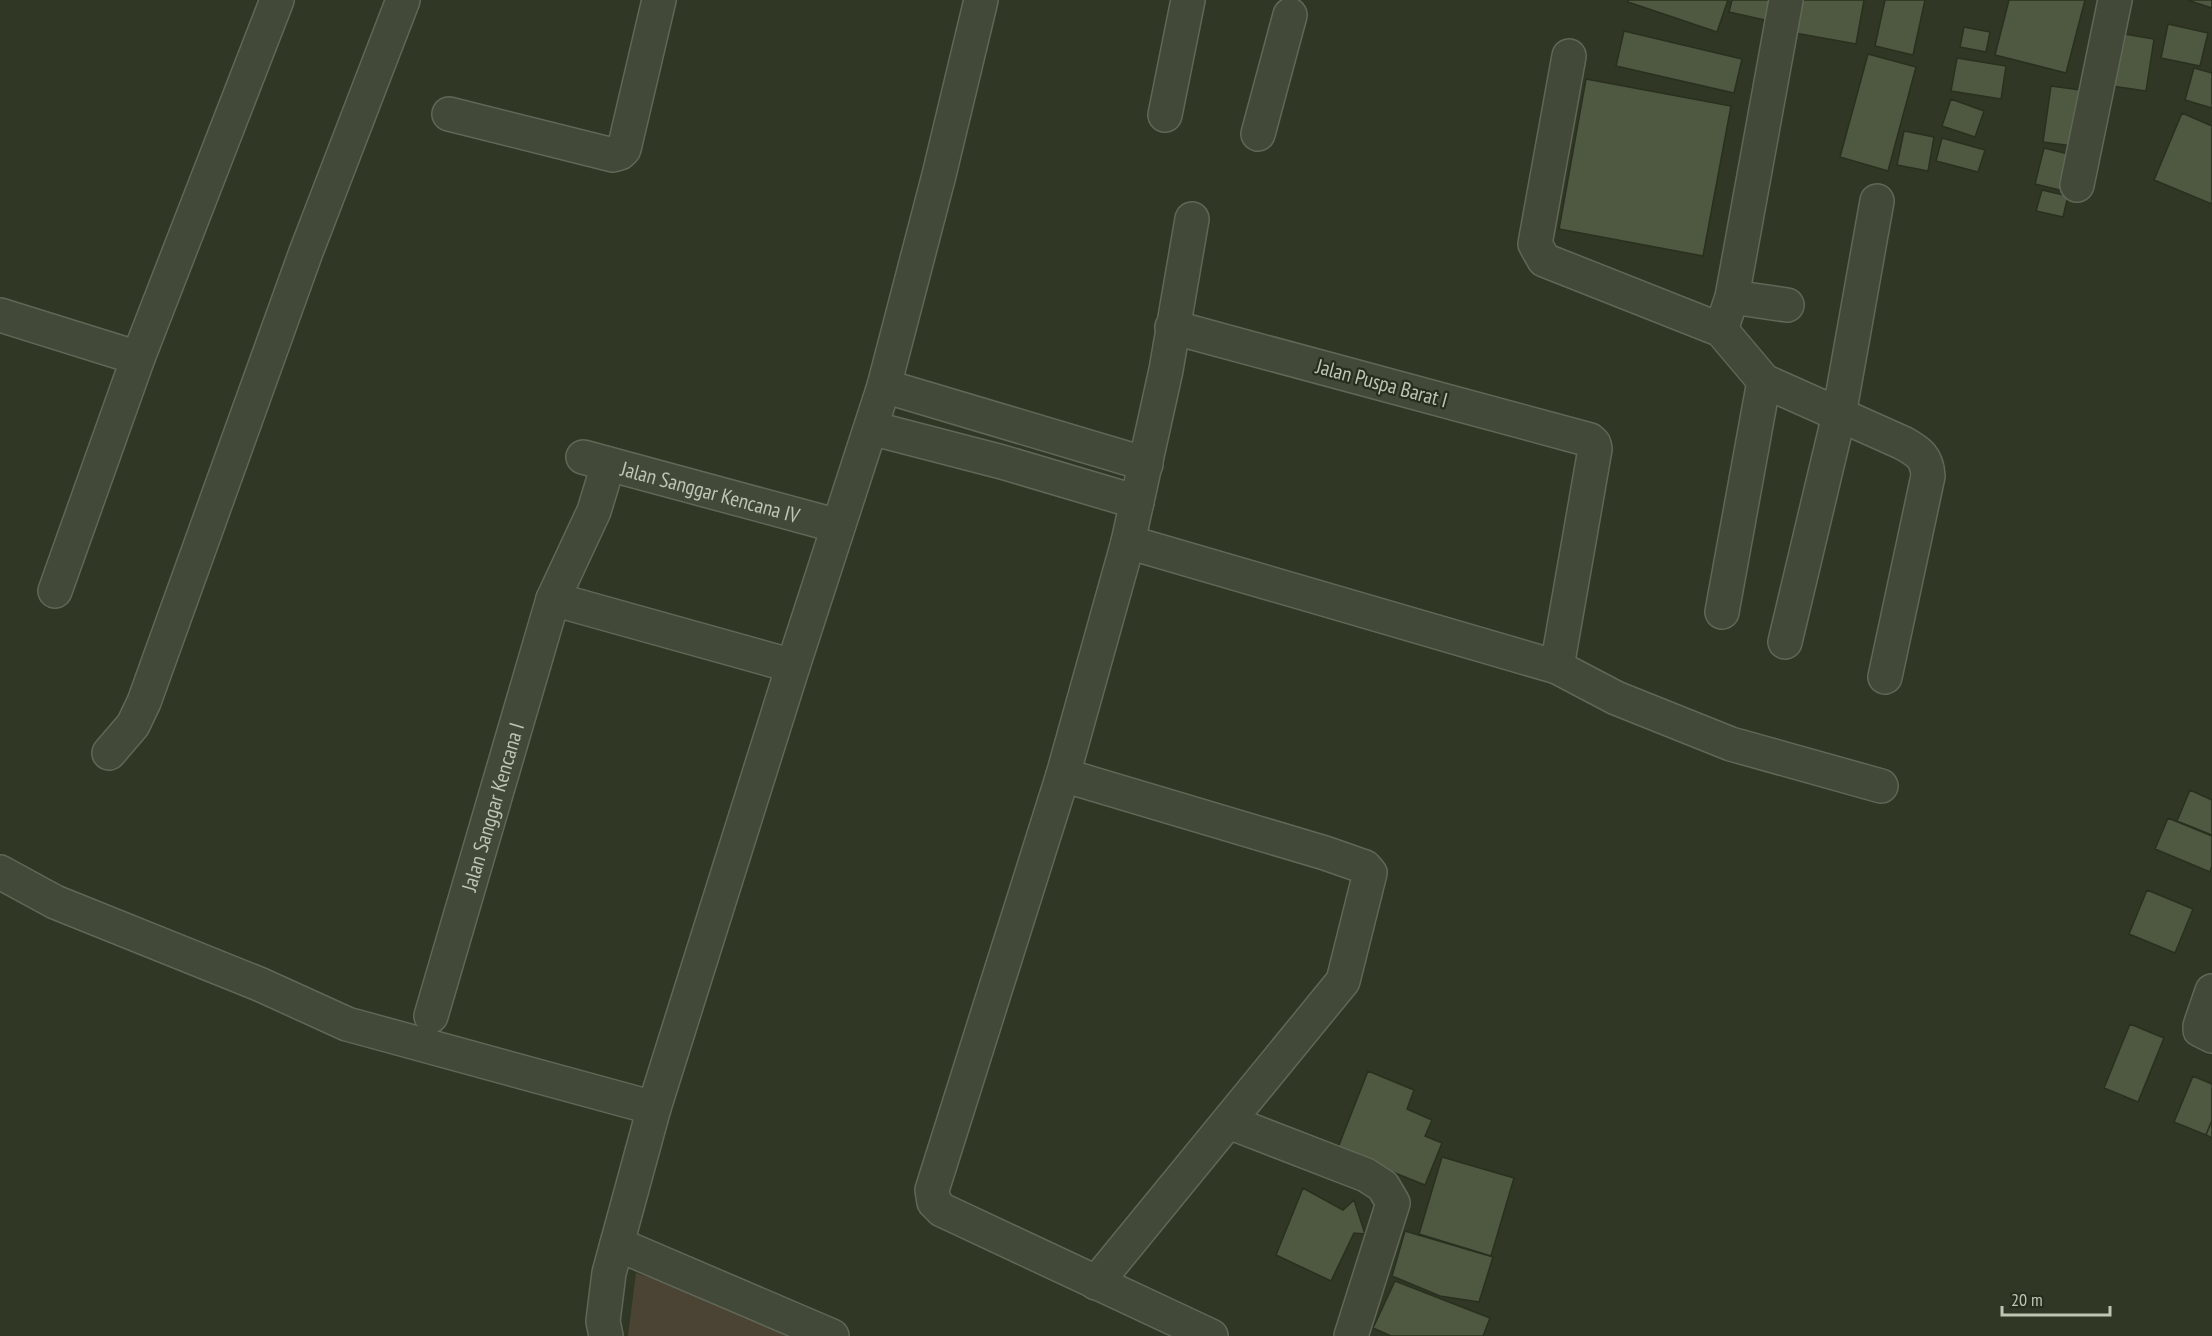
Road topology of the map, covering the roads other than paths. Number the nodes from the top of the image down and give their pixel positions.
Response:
1 (277, 0) edge
2 (403, 0) edge
3 (659, 0) edge
4 (981, 0) edge
5 (1188, 0) edge
6 (1786, 0) edge
7 (2115, 0) edge
8 (1290, 15) dead end
9 (1569, 56) dead end
10 (449, 114) dead end
11 (1165, 115) dead end
12 (1258, 134) dead end
13 (2077, 185) dead end
14 (1877, 201) dead end
15 (1192, 219) dead end
16 (1732, 297) junction
17 (1786, 305) dead end
18 (0, 315) edge
19 (1172, 327) junction
20 (1721, 330) junction
21 (138, 358) junction
22 (1764, 381) junction
23 (884, 386) junction
24 (1839, 416) junction
25 (872, 428) junction
26 (595, 461) joint
27 (1146, 464) junction
28 (1137, 502) junction
29 (838, 526) junction
30 (1128, 542) junction
31 (55, 591) dead end
32 (553, 599) junction
33 (1722, 612) dead end
34 (1785, 642) dead end
35 (793, 666) junction
36 (1557, 667) junction
37 (1885, 677) dead end
38 (109, 753) dead end
39 (1063, 775) junction
40 (1881, 786) dead end
41 (0, 872) edge
42 (2212, 991) edge
43 (431, 1016) dead end
44 (2212, 1036) edge
45 (654, 1108) junction
46 (1229, 1122) junction
47 (617, 1244) junction
48 (1096, 1282) junction
49 (600, 1331) edge
50 (832, 1336) edge
51 (1211, 1336) edge
52 (1351, 1336) edge

1 - 21 street
2 - 38 street
3 - 10 street
4 - 23 street
5 - 11 street
6 - 16 street
7 - 13 street
8 - 12 street
9 - 20 street
14 - 24 street
15 - 19 street
16 - 17 street
16 - 20 street
18 - 21 street
19 - 27 street
19 - 36 street, Jalan Puspa Barat I
20 - 22 street
21 - 31 street
22 - 24 street
22 - 33 street
23 - 25 street
23 - 27 street
24 - 34 street
24 - 37 street
25 - 28 street
25 - 29 street
26 - 29 street, Jalan Sanggar Kencana IV
26 - 32 street, Jalan Sanggar Kencana I
27 - 28 street
28 - 30 street
29 - 35 street
30 - 36 street
30 - 39 street
32 - 35 street
32 - 43 street, Jalan Sanggar Kencana I
35 - 45 street
36 - 40 street
39 - 46 street
39 - 48 street
41 - 45 street
42 - 44 street
45 - 47 street
46 - 48 street
46 - 52 street
47 - 49 street
47 - 50 street
48 - 51 street

